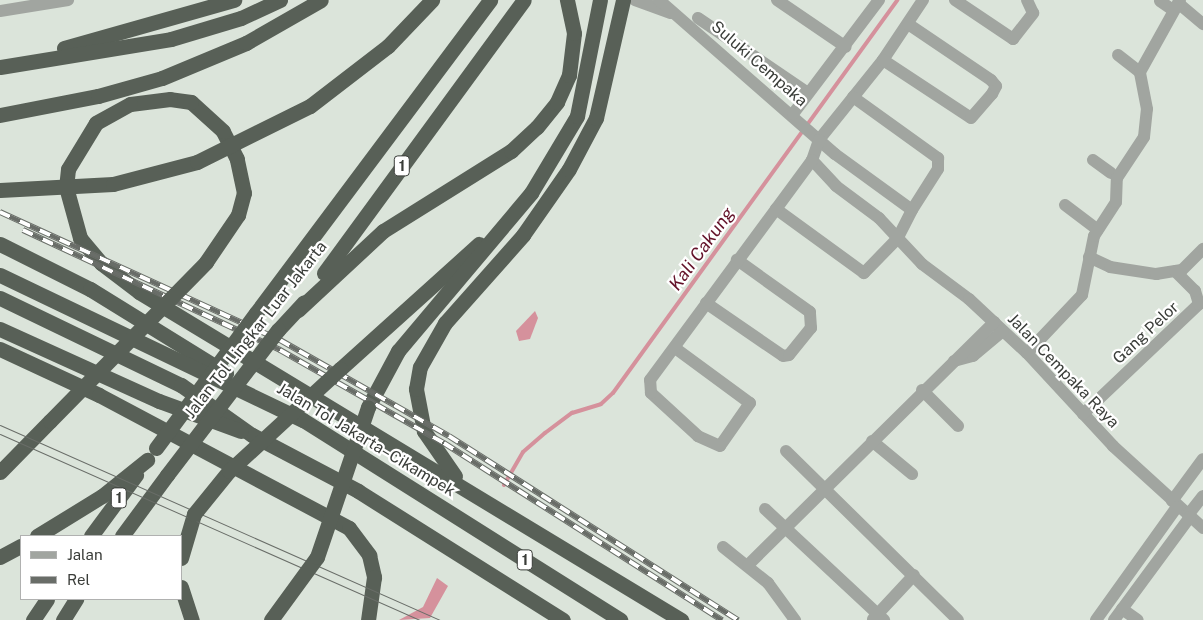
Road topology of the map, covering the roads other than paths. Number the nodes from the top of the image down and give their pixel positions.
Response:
1 (68, 0) edge
2 (234, 0) edge
3 (280, 0) edge
4 (321, 0) edge
5 (432, 0) edge
6 (490, 0) edge
7 (524, 0) edge
8 (567, 0) edge
9 (635, 0) edge
10 (659, 0) edge
11 (777, 0) edge
12 (923, 0) edge
13 (955, 0) edge
14 (1026, 0) edge
15 (876, 1) edge
16 (1160, 1) dead end
17 (599, 3) edge
18 (1177, 4) edge
19 (621, 7) edge
20 (0, 11) edge
21 (676, 14) junction
22 (698, 18) dead end
23 (908, 24) junction
24 (1203, 24) edge
25 (846, 47) junction
26 (1118, 55) dead end
27 (883, 60) junction
28 (0, 67) edge
29 (1140, 72) junction
30 (808, 93) junction
31 (853, 97) junction
32 (793, 114) junction
33 (0, 115) edge
34 (816, 136) junction
35 (812, 160) junction
36 (1093, 160) dead end
37 (1111, 173) dead end
38 (0, 190) edge
39 (1065, 205) dead end
40 (776, 209) junction
41 (912, 210) junction
42 (515, 214) junction
43 (1098, 230) junction
44 (898, 238) junction
45 (0, 244) edge
46 (1203, 249) edge
47 (1089, 257) junction
48 (737, 260) junction
49 (1175, 272) junction
50 (0, 275) edge
51 (0, 298) edge
52 (706, 303) junction
53 (298, 310) junction
54 (998, 326) junction
55 (0, 329) edge
56 (675, 348) junction
57 (0, 349) edge
58 (1027, 353) junction
59 (954, 361) junction
60 (922, 390) junction
61 (260, 397) junction
62 (1083, 414) junction
63 (958, 426) dead end
64 (252, 435) junction
65 (872, 441) junction
66 (786, 451) dead end
67 (1203, 459) edge
68 (147, 460) junction
69 (0, 472) edge
70 (912, 474) dead end
71 (464, 486) junction
72 (825, 490) junction
73 (1203, 496) edge
74 (1174, 504) junction
75 (765, 509) dead end
76 (1189, 516) junction
77 (1203, 528) edge
78 (787, 530) junction
79 (39, 535) edge
80 (92, 535) edge
81 (123, 535) edge
82 (20, 547) edge
83 (722, 547) dead end
84 (182, 555) edge
85 (0, 557) edge
86 (748, 565) junction
87 (914, 575) junction
88 (182, 590) edge
89 (46, 600) edge
90 (75, 600) edge
91 (1122, 609) junction
92 (878, 618) edge
93 (33, 620) edge
94 (63, 620) edge
95 (192, 620) edge
96 (272, 620) edge
97 (368, 620) edge
98 (564, 620) edge
99 (620, 620) edge
100 (681, 620) edge
101 (795, 620) edge
102 (958, 620) edge
103 (1096, 620) edge
104 (1114, 620) edge
105 (1138, 620) edge

1 - 20 street
2 - 28 highway
3 - 28 highway
4 - 33 highway
5 - 38 highway, bridge
6 - 68 highway, Jalan Tol Lingkar Luar Jakarta / 1, bridge
7 - 53 highway, Jalan Tol Lingkar Luar Jakarta / 1
8 - 53 highway
9 - 21 street
10 - 21 street, Suluki Cempaka
11 - 25 street
12 - 23 street
13 - 14 street
15 - 25 street
16 - 18 street
17 - 42 highway
18 - 24 street
18 - 29 street
19 - 71 highway
21 - 32 street, Suluki Cempaka
22 - 30 street
23 - 27 street
23 - 27 street
25 - 30 street
26 - 29 street
27 - 31 street
29 - 43 street
30 - 32 street
31 - 34 street
31 - 41 street
32 - 34 street, Suluki Cempaka
34 - 35 street
34 - 41 street, Suluki Cempaka
35 - 40 street
35 - 44 street
36 - 37 street
39 - 43 street
40 - 44 street
40 - 48 street
41 - 44 street
42 - 84 highway, bridge
42 - 96 highway, bridge
43 - 47 street
44 - 54 street, Jalan Cempaka Raya
45 - 61 highway
46 - 49 street
47 - 49 street
47 - 58 street
48 - 52 street
48 - 52 street
49 - 62 street, Gang Pelor
50 - 61 highway, Jalan Tol Jakarta–Cikampek / 1
51 - 64 highway, 1
52 - 56 street
53 - 81 highway, Jalan Tol Lingkar Luar Jakarta / 1, bridge
54 - 58 street, Jalan Cempaka Raya
54 - 59 street
54 - 59 street
55 - 64 highway
56 - 56 street
57 - 97 highway
58 - 62 street, Jalan Cempaka Raya
59 - 60 street
60 - 63 street
60 - 65 street
61 - 99 highway, Jalan Tol Jakarta–Cikampek / 1
62 - 74 street, Jalan Cempaka Raya
64 - 98 highway, 1
65 - 70 street
65 - 72 street
66 - 72 street
67 - 74 street
68 - 79 highway
68 - 80 highway, Jalan Tol Lingkar Luar Jakarta / 1
69 - 71 highway, bridge
71 - 100 highway
72 - 78 street
72 - 87 street
73 - 76 street
74 - 76 street, Jalan Cempaka Raya
74 - 103 street
75 - 78 street
76 - 77 street, Jalan Cempaka Raya
76 - 91 street
78 - 86 street
78 - 92 street
82 - 85 highway
83 - 86 street
86 - 101 street
87 - 92 street
87 - 102 street
88 - 95 highway
89 - 93 highway
90 - 94 highway
91 - 104 street
91 - 105 street

